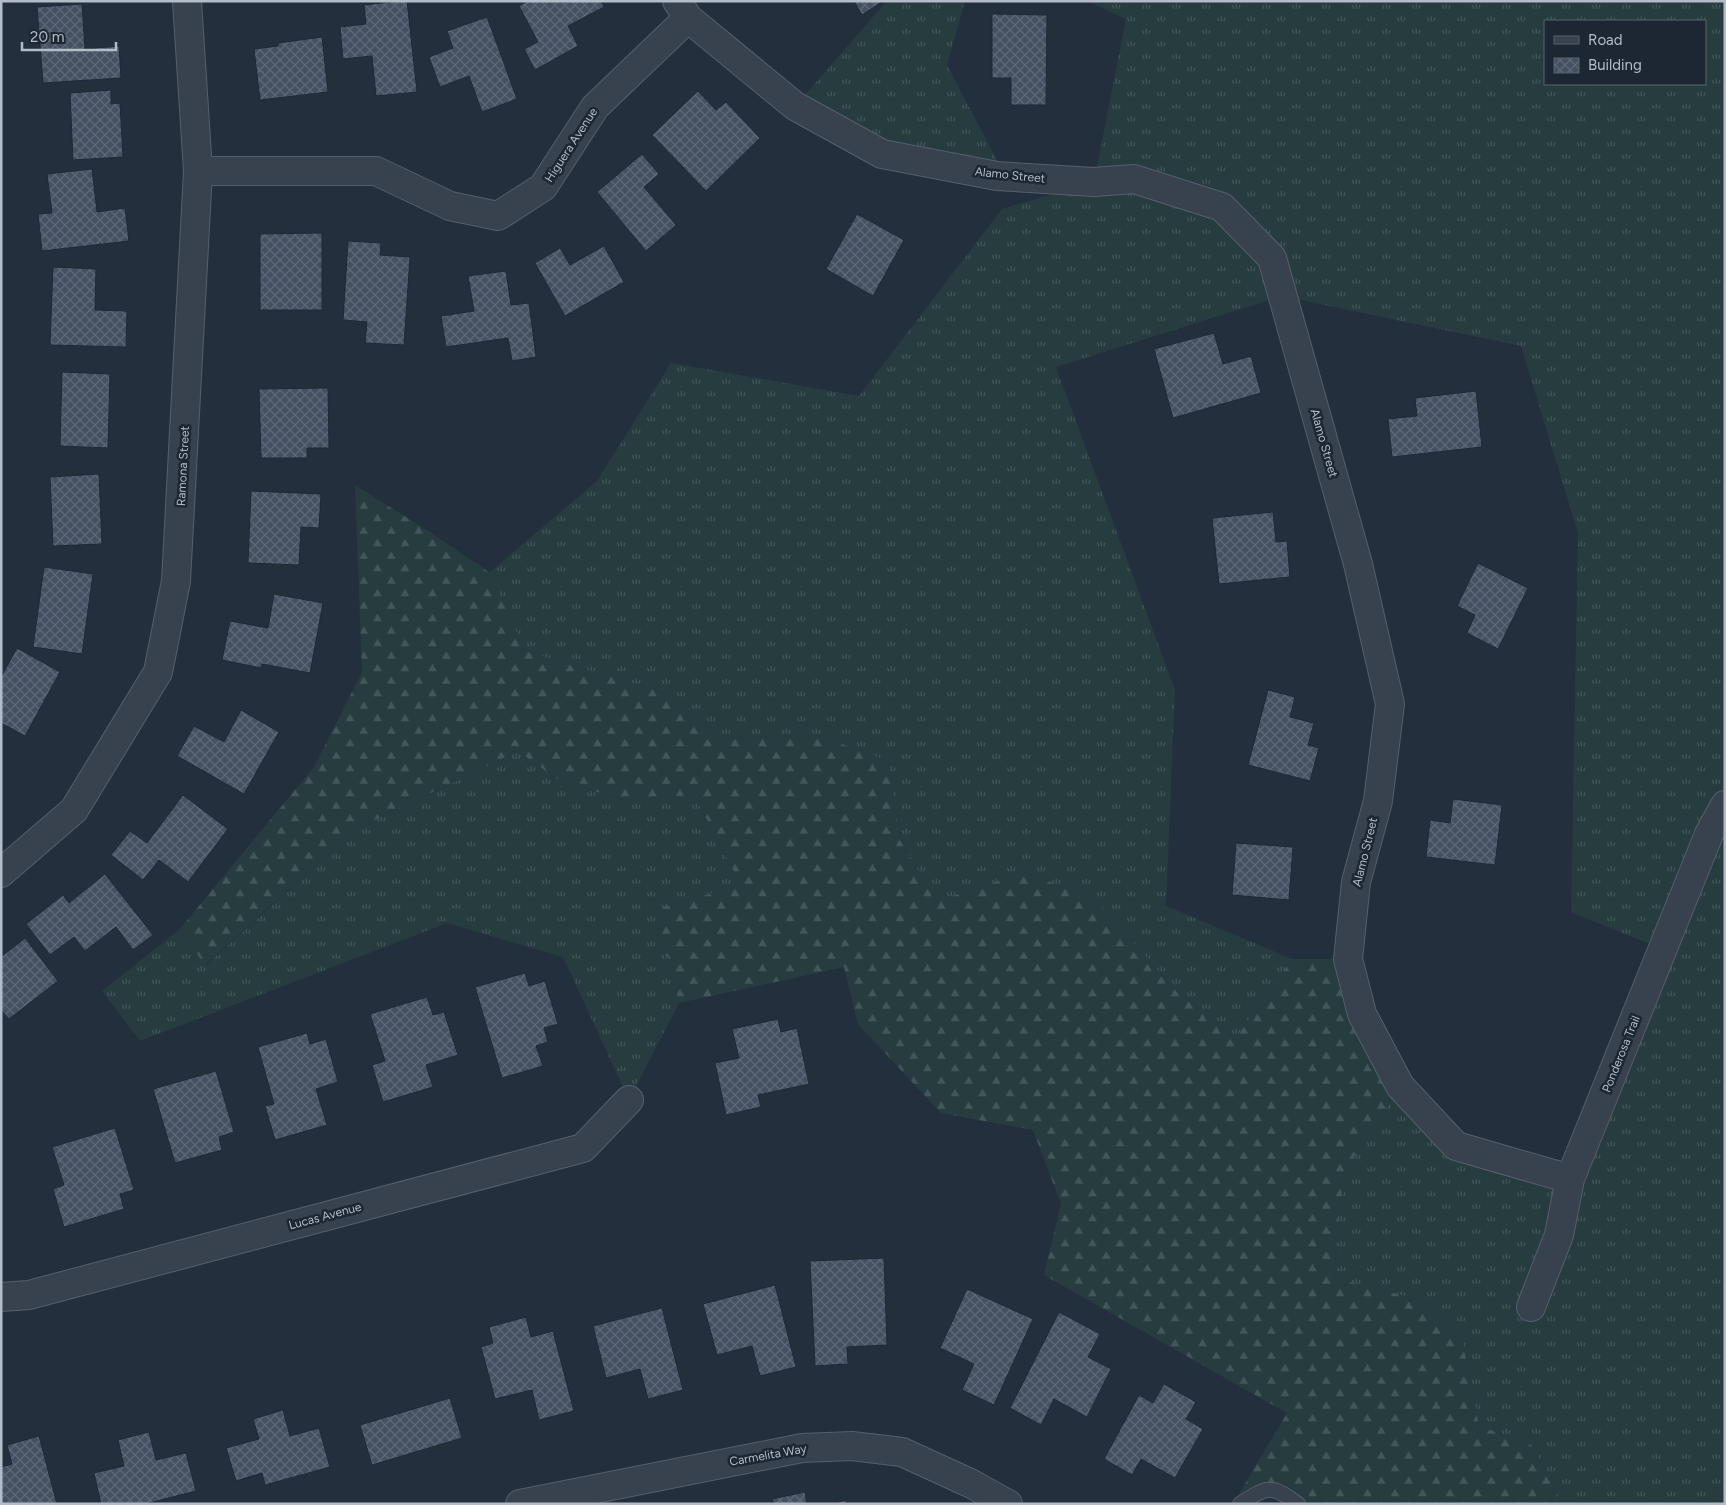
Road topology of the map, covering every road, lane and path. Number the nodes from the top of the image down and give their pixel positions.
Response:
1 (187, 1) edge
2 (682, 10) edge
3 (198, 171) junction
4 (1725, 805) edge
5 (1, 873) edge
6 (629, 1100) dead end
7 (1570, 1179) junction
8 (1, 1296) edge
9 (1531, 1307) dead end
10 (520, 1504) edge
11 (1008, 1504) edge
12 (1240, 1504) edge
13 (1298, 1504) edge

1 - 3 street, Ramona Street
2 - 3 street, Higuera Avenue
2 - 7 street, Alamo Street
3 - 5 street, Ramona Street
4 - 7 street, Ponderosa Trail
6 - 8 street, Lucas Avenue
7 - 9 street, Ponderosa Trail
10 - 11 street, Carmelita Way
12 - 13 lane

